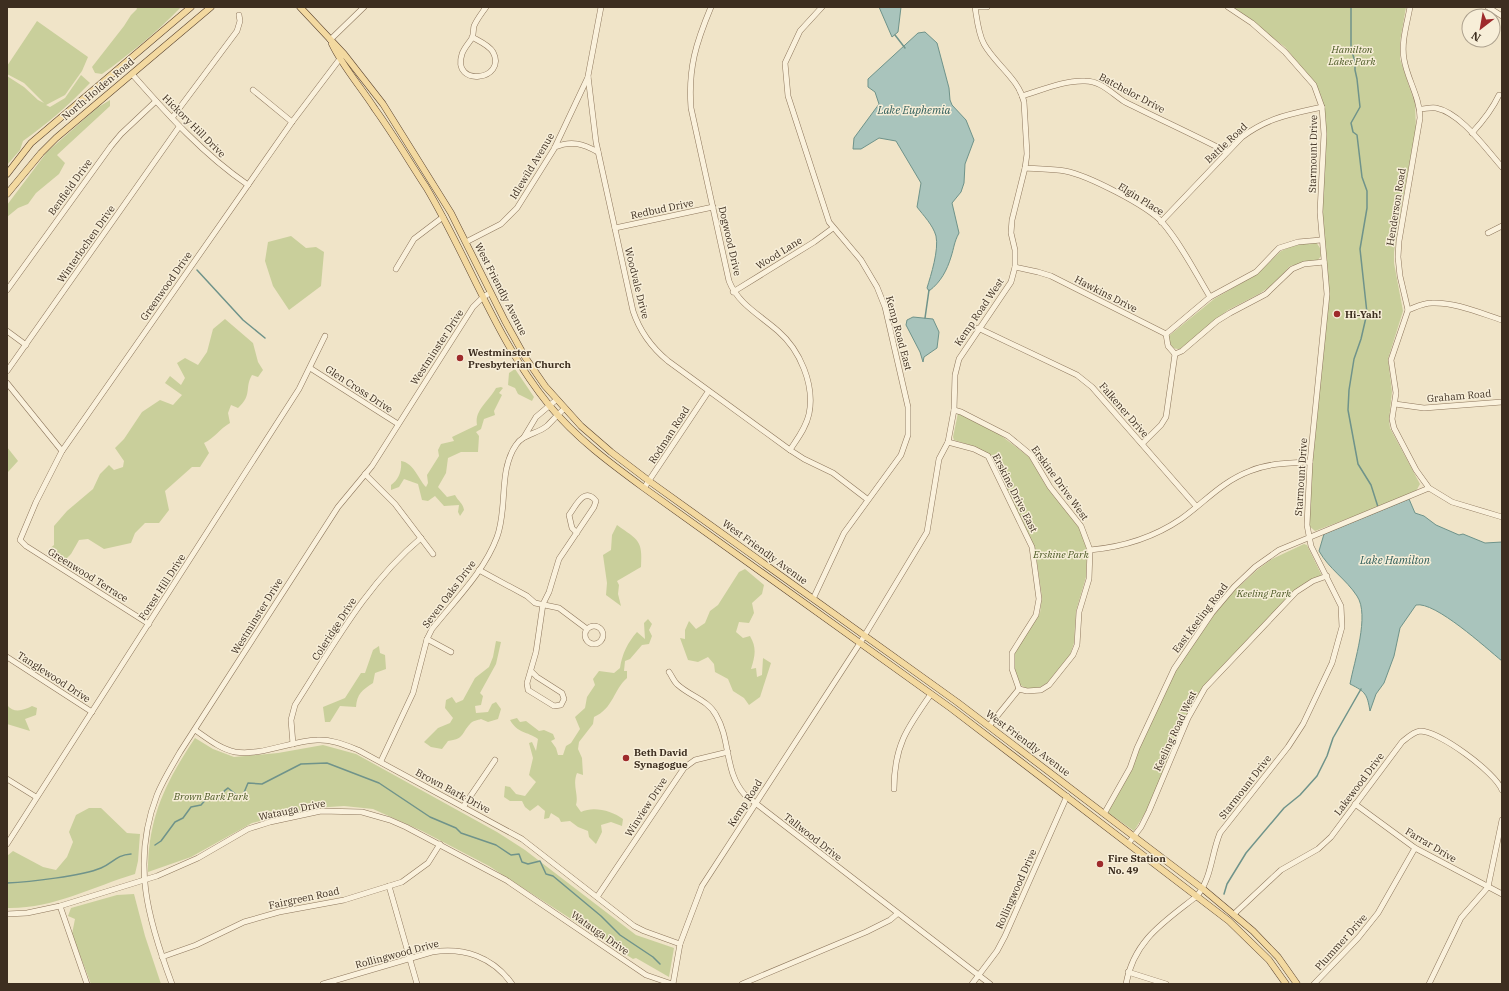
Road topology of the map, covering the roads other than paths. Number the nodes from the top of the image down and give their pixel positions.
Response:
1 (191, 7) edge
2 (211, 7) edge
3 (300, 7) edge
4 (364, 7) edge
5 (486, 7) edge
6 (601, 7) edge
7 (711, 7) edge
8 (822, 7) edge
9 (975, 7) edge
10 (987, 7) edge
11 (1228, 7) edge
12 (1410, 7) edge
13 (1488, 7) edge
14 (239, 16) dead end
15 (1502, 16) edge
16 (472, 37) junction
17 (330, 40) junction
18 (344, 54) junction
19 (339, 58) junction
20 (132, 74) junction
21 (588, 76) junction
22 (253, 90) dead end
23 (1499, 95) dead end
24 (1022, 96) junction
25 (156, 101) junction
26 (1322, 107) junction
27 (1420, 110) junction
28 (172, 118) junction
29 (292, 122) junction
30 (179, 127) junction
31 (1472, 133) junction
32 (555, 147) junction
33 (598, 152) junction
34 (1227, 152) junction
35 (1502, 166) edge
36 (1025, 168) junction
37 (7, 174) edge
38 (248, 186) junction
39 (7, 194) edge
40 (713, 207) junction
41 (443, 217) junction
42 (1161, 222) junction
43 (1502, 226) edge
44 (615, 228) junction
45 (833, 228) junction
46 (1488, 233) dead end
47 (1321, 240) junction
48 (466, 242) junction
49 (1324, 262) junction
50 (1015, 268) junction
51 (396, 269) dead end
52 (7, 290) edge
53 (733, 292) junction
54 (490, 293) junction
55 (483, 297) junction
56 (1210, 297) junction
57 (1408, 310) junction
58 (1502, 320) edge
59 (978, 328) junction
60 (7, 331) edge
61 (1166, 334) junction
62 (325, 336) dead end
63 (26, 345) junction
64 (1175, 354) junction
65 (310, 368) junction
66 (7, 371) edge
67 (7, 383) edge
68 (708, 392) junction
69 (556, 400) junction
70 (1502, 402) edge
71 (1395, 404) junction
72 (550, 406) junction
73 (564, 409) junction
74 (954, 410) junction
75 (558, 415) junction
76 (398, 424) junction
77 (524, 437) junction
78 (948, 442) junction
79 (1142, 444) junction
80 (790, 450) junction
81 (62, 451) junction
82 (1310, 462) junction
83 (365, 474) junction
84 (649, 481) junction
85 (644, 488) junction
86 (1429, 488) junction
87 (868, 499) junction
88 (1196, 506) junction
89 (1502, 517) edge
90 (577, 533) junction
91 (421, 538) junction
92 (1309, 538) junction
93 (20, 540) joint
94 (1090, 550) junction
95 (433, 554) dead end
96 (479, 570) junction
97 (1326, 576) junction
98 (813, 599) junction
99 (543, 604) junction
100 (149, 624) junction
101 (587, 629) dead end
102 (864, 635) junction
103 (427, 639) junction
104 (860, 643) junction
105 (451, 652) dead end
106 (7, 657) edge
107 (532, 672) junction
108 (670, 672) dead end
109 (1019, 689) junction
110 (931, 694) junction
111 (92, 712) junction
112 (989, 726) junction
113 (195, 730) junction
114 (293, 744) junction
115 (728, 752) junction
116 (495, 760) dead end
117 (381, 761) junction
118 (7, 779) edge
119 (894, 789) dead end
120 (1502, 790) edge
121 (1067, 796) junction
122 (36, 798) junction
123 (755, 804) junction
124 (1355, 804) junction
125 (463, 807) junction
126 (1104, 814) junction
127 (1502, 820) edge
128 (1133, 837) junction
129 (7, 844) edge
130 (440, 844) junction
131 (1128, 844) junction
132 (1415, 848) junction
133 (144, 880) junction
134 (389, 886) junction
135 (1488, 887) junction
136 (1203, 889) junction
137 (1502, 894) edge
138 (1197, 896) junction
139 (597, 897) junction
140 (60, 906) junction
141 (7, 914) edge
142 (897, 914) junction
143 (1234, 914) junction
144 (680, 944) junction
145 (162, 957) junction
146 (410, 958) junction
147 (1128, 972) junction
148 (980, 975) junction
149 (335, 982) edge
150 (86, 984) edge
151 (172, 984) edge
152 (323, 984) edge
153 (417, 984) edge
154 (512, 984) edge
155 (672, 984) edge
156 (742, 984) edge
157 (972, 984) edge
158 (990, 984) edge
159 (1126, 984) edge
160 (1166, 984) edge
161 (1286, 984) edge
162 (1297, 984) edge
163 (1314, 984) edge
164 (1429, 984) edge

1 - 37 main road, North Holden Road
2 - 20 main road, North Holden Road
3 - 17 main road, West Friendly Avenue
4 - 17 street
5 - 16 street
6 - 21 street, Woodvale Drive
7 - 40 street, Dogwood Drive
8 - 45 street, Kemp Road East
9 - 10 street
9 - 24 street, Kemp Road West
11 - 26 street, Starmount Drive
12 - 27 street, Henderson Road
13 - 15 street
14 - 28 street
16 - 16 street
17 - 18 main road, West Friendly Avenue
17 - 19 main road, West Friendly Avenue
18 - 19 street, Greenwood Drive
18 - 48 main road, West Friendly Avenue
19 - 29 street, Greenwood Drive
19 - 41 main road, West Friendly Avenue
20 - 25 street, Hickory Hill Drive
20 - 39 main road, North Holden Road
21 - 32 street, Idlewild Avenue
21 - 33 street, Woodvale Drive
22 - 29 street
23 - 31 street
24 - 34 street, Batchelor Drive
24 - 36 street, Kemp Road West
25 - 28 street, Hickory Hill Drive
25 - 52 street, Benfield Drive
26 - 34 street, Battle Road
26 - 47 street, Starmount Drive
27 - 31 street
27 - 57 street, Henderson Road
28 - 30 street, Hickory Hill Drive
29 - 38 street, Greenwood Drive
30 - 38 street, Hickory Hill Drive
30 - 63 street, Winterlochen Drive
31 - 35 street
32 - 33 street
32 - 48 street, Idlewild Avenue
33 - 44 street, Woodvale Drive
34 - 42 street, Battle Road
36 - 42 street, Elgin Place
36 - 50 street, Kemp Road West
38 - 81 street, Greenwood Drive
40 - 44 street, Redbud Drive
40 - 53 street, Dogwood Drive
41 - 51 street
41 - 55 main road, West Friendly Avenue
42 - 56 street, Elgin Place
43 - 46 street
44 - 68 street, Woodvale Drive
45 - 53 street, Wood Lane
45 - 87 street, Kemp Road East
47 - 49 street, Starmount Drive
47 - 56 street
48 - 54 main road, West Friendly Avenue
49 - 64 street
49 - 82 street, Starmount Drive
50 - 59 street, Kemp Road West
50 - 61 street, Hawkins Drive
53 - 80 street, Dogwood Drive
54 - 55 street, Westminster Drive
54 - 69 main road, West Friendly Avenue
55 - 72 main road, West Friendly Avenue
55 - 76 street, Westminster Drive
56 - 61 street
57 - 58 street
57 - 71 street
59 - 74 street, Kemp Road West
59 - 79 street, Falkener Drive
60 - 63 street
61 - 64 street
62 - 65 street, Forest Hill Drive
63 - 66 street, Winterlochen Drive
64 - 79 street
65 - 76 street, Glen Cross Drive
65 - 100 street, Forest Hill Drive
67 - 81 street
68 - 80 street, Woodvale Drive
68 - 84 street, Rodman Road
69 - 72 street, Seven Oaks Drive
69 - 73 main road, West Friendly Avenue
70 - 71 street, Graham Road
71 - 86 street
72 - 75 main road, West Friendly Avenue
72 - 77 street, Seven Oaks Drive
73 - 75 street, Seven Oaks Drive
73 - 84 main road, West Friendly Avenue
74 - 78 street, Kemp Road West
74 - 94 street, Erskine Drive West
75 - 77 street, Seven Oaks Drive
75 - 85 main road, West Friendly Avenue
76 - 83 street, Westminster Drive
77 - 96 street, Seven Oaks Drive
78 - 102 street, Kemp Road West
78 - 109 street, Erskine Drive East
79 - 88 street, Falkener Drive
80 - 87 street, Woodvale Drive
81 - 93 street, Greenwood Drive
82 - 88 street
82 - 92 street, Starmount Drive
83 - 91 street
83 - 113 street, Westminster Drive
84 - 85 street, Rodman Road
84 - 98 main road, West Friendly Avenue
85 - 104 main road, West Friendly Avenue
86 - 89 street
86 - 92 street, East Keeling Road
87 - 98 street, Kemp Road East
88 - 94 street
90 - 90 street
90 - 99 street
91 - 95 street
91 - 114 street, Coleridge Drive
92 - 97 street, Starmount Drive
92 - 126 street, East Keeling Road
93 - 100 street, Greenwood Terrace
94 - 109 street, Erskine Drive West
96 - 99 street
96 - 103 street, Seven Oaks Drive
97 - 128 street, Keeling Road West
97 - 136 street, Starmount Drive
98 - 102 main road, West Friendly Avenue
99 - 101 street
99 - 107 street
100 - 111 street, Forest Hill Drive
102 - 104 street, Kemp Road West
102 - 112 main road, West Friendly Avenue
103 - 105 street
103 - 117 street, Seven Oaks Drive
104 - 110 main road, West Friendly Avenue
104 - 123 street, Kemp Road
106 - 111 street, Tanglewood Drive
107 - 107 street
108 - 115 street, Tallwood Drive
109 - 112 street
110 - 119 street
110 - 121 main road, West Friendly Avenue
111 - 122 street, Forest Hill Drive
112 - 126 main road, West Friendly Avenue
113 - 114 street, Brown Bark Drive
113 - 133 street, Westminster Drive
114 - 117 street, Brown Bark Drive
115 - 123 street, Tallwood Drive
115 - 139 street, Winview Drive
116 - 125 street
117 - 125 street, Brown Bark Drive
118 - 122 street
120 - 124 street, Lakewood Drive
121 - 131 main road, West Friendly Avenue
121 - 148 street, Rollingwood Drive
122 - 129 street, Forest Hill Drive
123 - 142 street, Tallwood Drive
123 - 144 street, Kemp Road
124 - 132 street, Farrar Drive
124 - 143 street, Lakewood Drive
125 - 139 street, Brown Bark Drive
126 - 128 main road, West Friendly Avenue
127 - 135 street
128 - 131 street, Keeling Road West
128 - 136 main road, West Friendly Avenue
130 - 133 street, Watauga Drive
130 - 134 street, Fairgreen Road
130 - 155 street, Watauga Drive
131 - 138 main road, West Friendly Avenue
132 - 135 street, Farrar Drive
132 - 163 street, Plummer Drive
133 - 140 street, Watauga Drive
133 - 145 street, Westminster Drive
134 - 145 street, Fairgreen Road
134 - 146 street
135 - 137 street, Farrar Drive
135 - 164 street
136 - 138 street, Starmount Drive
136 - 143 main road, West Friendly Avenue
138 - 147 street, Starmount Drive
138 - 161 main road, West Friendly Avenue
139 - 144 street, Brown Bark Drive
140 - 141 street, Watauga Drive
140 - 150 street
142 - 148 street, Tallwood Drive
142 - 156 street
143 - 162 main road, West Friendly Avenue
144 - 155 street, Kemp Road
145 - 151 street, Westminster Drive
146 - 149 street, Rollingwood Drive
146 - 153 street
146 - 154 street, Rollingwood Drive
147 - 159 street, Starmount Drive
147 - 160 street
148 - 157 street, Rollingwood Drive
148 - 158 street, Tallwood Drive
149 - 152 street, Rollingwood Drive

